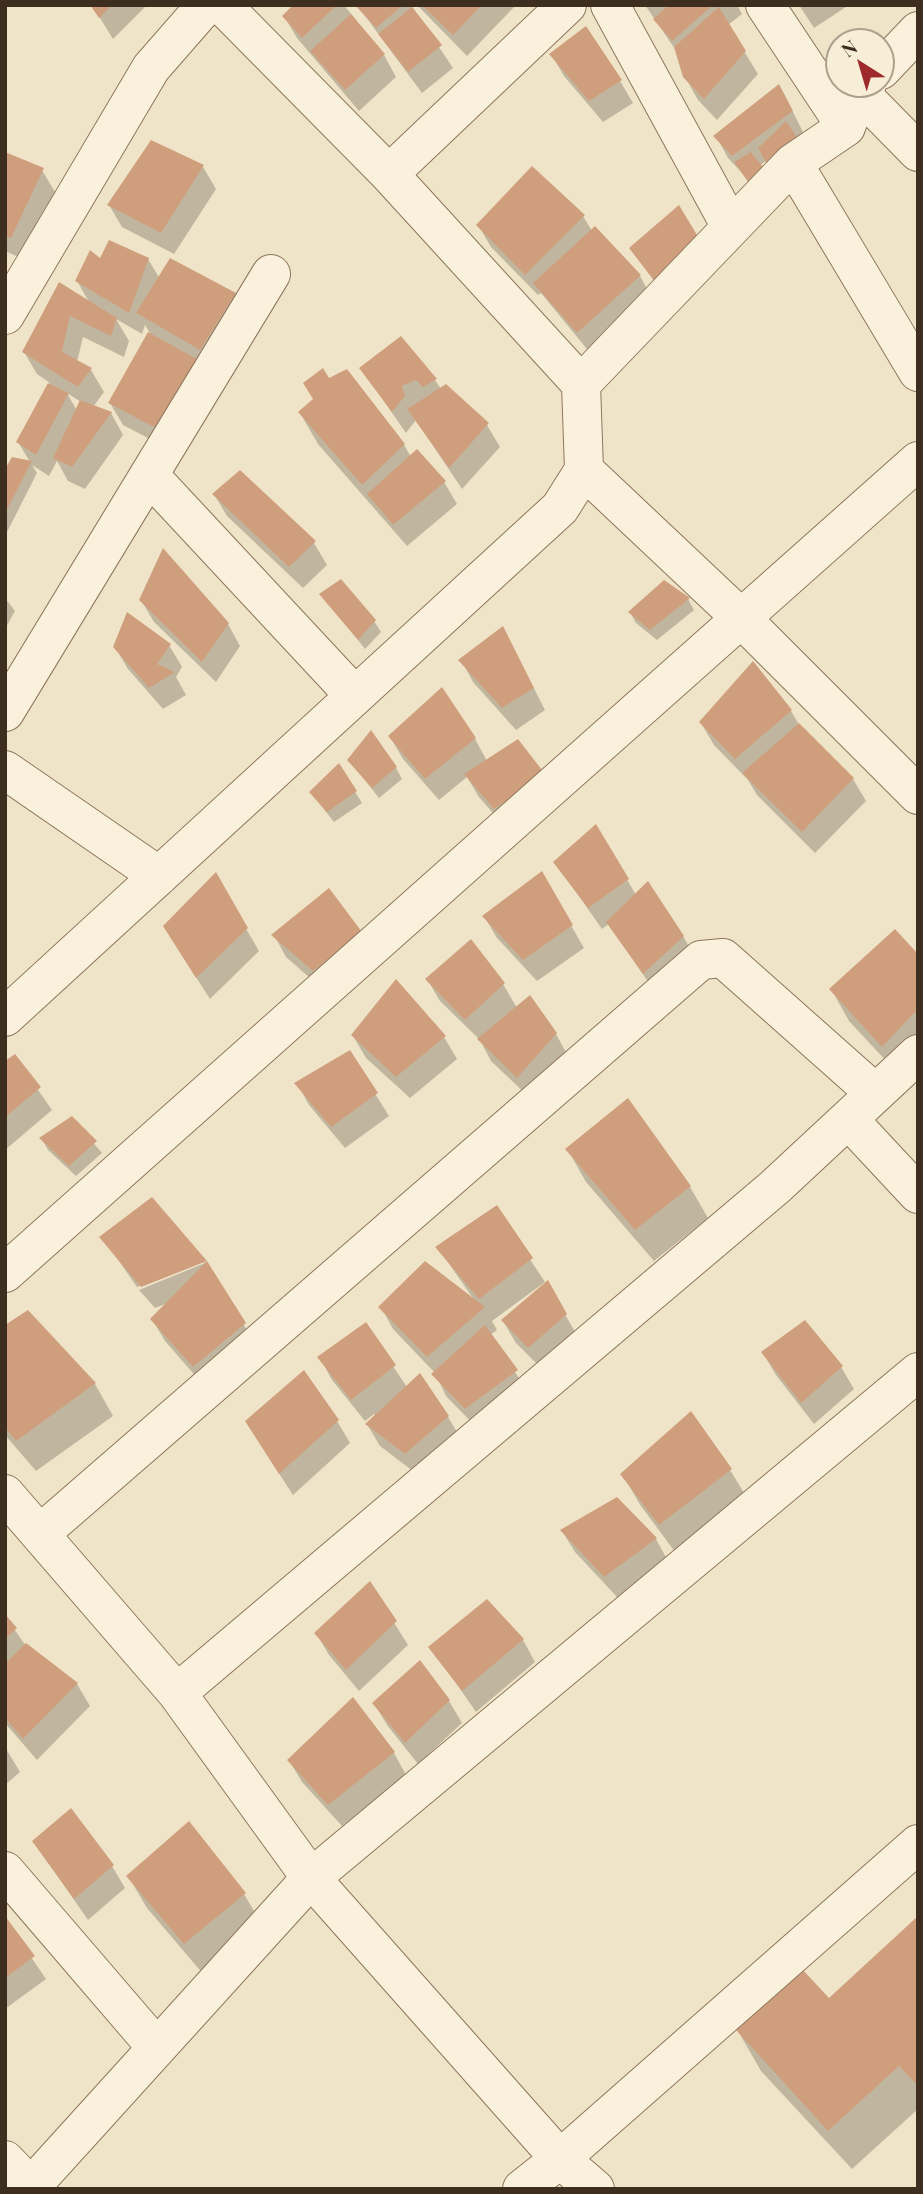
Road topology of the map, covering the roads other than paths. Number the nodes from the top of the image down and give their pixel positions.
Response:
1 (567, 5) edge
2 (610, 5) edge
3 (765, 5) edge
4 (230, 9) edge
5 (918, 31) edge
6 (895, 57) edge
7 (825, 59) edge
8 (858, 98) edge
9 (868, 98) edge
10 (918, 152) edge
11 (793, 163) junction
12 (388, 174) junction
13 (731, 227) junction
14 (271, 274) dead end
15 (5, 315) edge
16 (918, 372) edge
17 (581, 383) junction
18 (918, 461) edge
19 (584, 470) junction
20 (149, 475) junction
21 (741, 618) junction
22 (355, 696) junction
23 (5, 712) edge
24 (5, 770) edge
25 (918, 796) edge
26 (159, 876) junction
27 (5, 1017) edge
28 (918, 1054) edge
29 (875, 1093) junction
30 (849, 1120) junction
31 (918, 1194) edge
32 (5, 1273) edge
33 (918, 1372) edge
34 (5, 1494) edge
35 (41, 1534) junction
36 (177, 1693) junction
37 (918, 1844) edge
38 (5, 1871) edge
39 (310, 1878) junction
40 (157, 2048) junction
41 (560, 2160) junction
42 (22, 2179) edge
43 (522, 2189) edge
44 (595, 2189) edge

1 - 12 street
2 - 13 street
3 - 7 street
4 - 12 street
4 - 15 street
5 - 6 street
8 - 11 street
9 - 10 street
11 - 13 street
11 - 16 street
12 - 17 street
13 - 17 street
14 - 20 street
17 - 19 street
18 - 21 street
19 - 21 street
19 - 22 street
20 - 22 street
20 - 23 street
21 - 25 street
21 - 32 street
22 - 26 street
24 - 26 street
26 - 27 street
28 - 29 street
29 - 30 street
29 - 35 street
30 - 31 street
30 - 36 street
33 - 39 street
34 - 35 street
35 - 36 street
36 - 39 street
37 - 41 street
38 - 40 street
39 - 40 street
39 - 41 street
40 - 42 street
41 - 43 street
41 - 44 street

